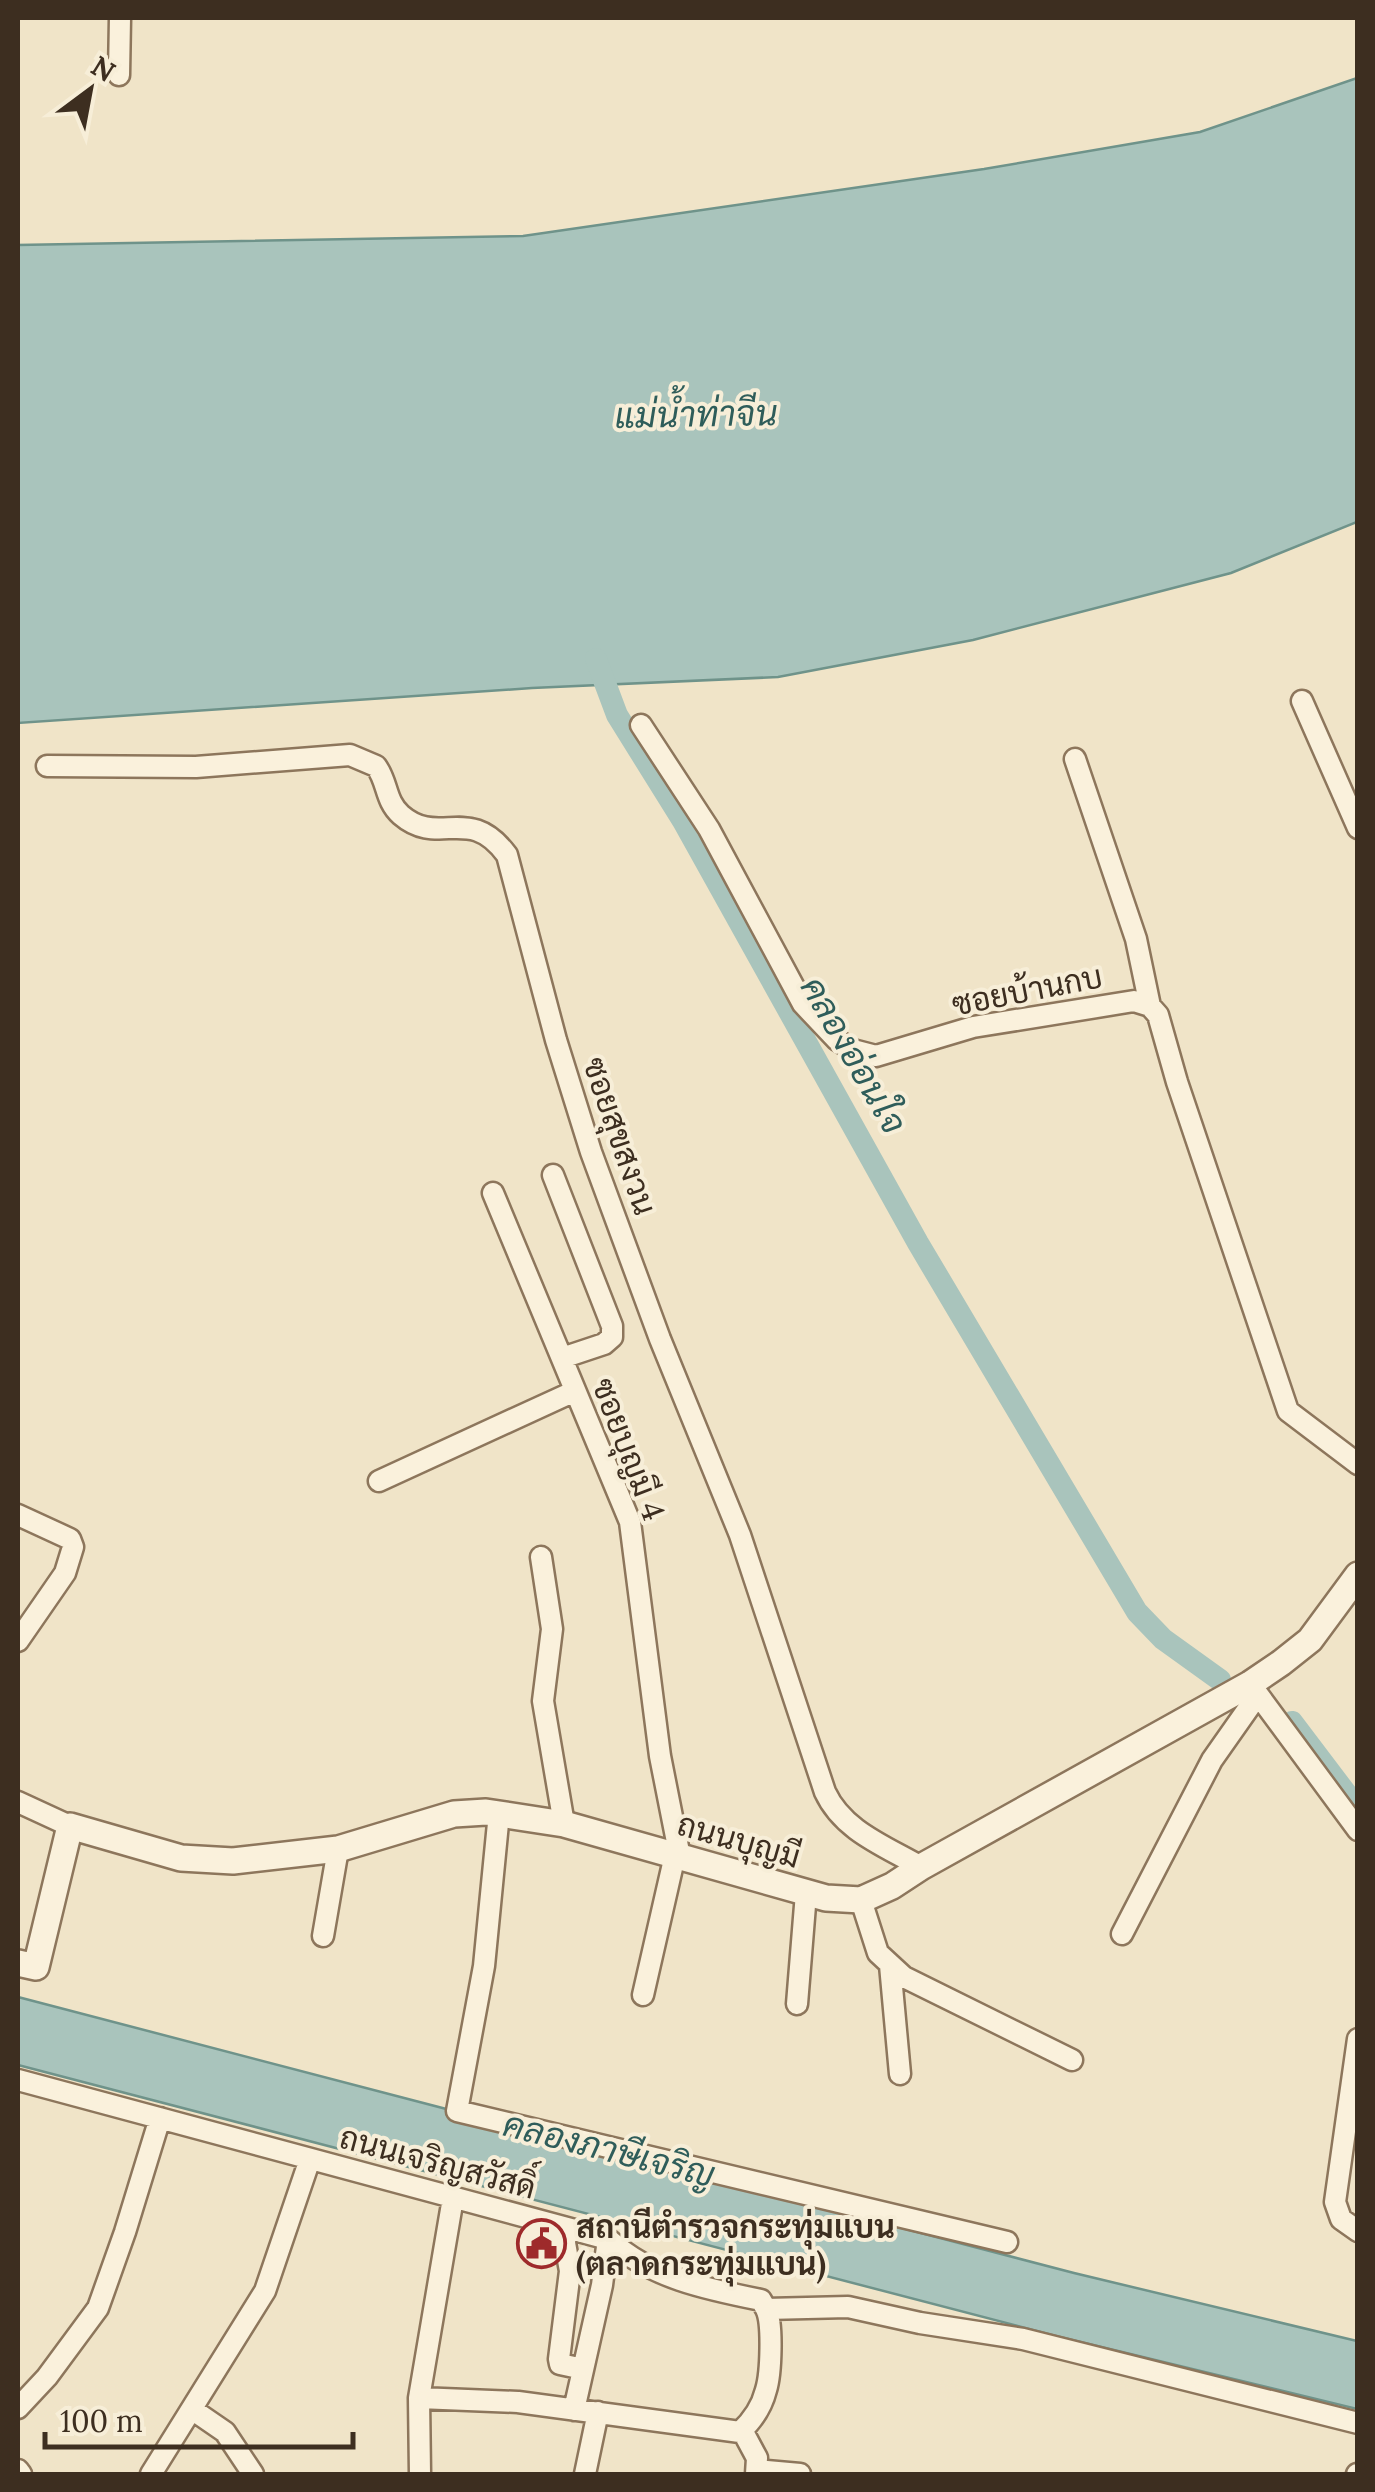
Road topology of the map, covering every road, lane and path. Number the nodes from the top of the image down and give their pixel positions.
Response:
1 (120, 18) edge
2 (119, 74) dead end
3 (1302, 701) dead end
4 (641, 725) dead end
5 (1075, 758) dead end
6 (47, 766) dead end
7 (1358, 828) edge
8 (1150, 1006) junction
9 (552, 1175) dead end
10 (493, 1193) dead end
11 (562, 1358) junction
12 (575, 1391) junction
13 (1358, 1464) edge
14 (380, 1482) dead end
15 (18, 1516) edge
16 (541, 1558) dead end
17 (1358, 1575) edge
18 (18, 1641) edge
19 (1254, 1690) junction
20 (18, 1802) edge
21 (499, 1814) junction
22 (564, 1824) junction
23 (70, 1826) junction
24 (1358, 1830) edge
25 (338, 1850) junction
26 (678, 1856) junction
27 (921, 1866) junction
28 (806, 1893) junction
29 (861, 1900) junction
30 (1122, 1934) dead end
31 (322, 1936) dead end
32 (18, 1963) edge
33 (890, 1965) junction
34 (644, 1995) dead end
35 (797, 2004) dead end
36 (1358, 2039) edge
37 (1072, 2060) dead end
38 (900, 2074) dead end
39 (18, 2080) edge
40 (160, 2118) junction
41 (310, 2158) junction
42 (453, 2198) junction
43 (566, 2228) junction
44 (1358, 2232) edge
45 (608, 2239) junction
46 (1007, 2242) dead end
47 (766, 2309) junction
48 (574, 2366) dead end
49 (419, 2398) junction
50 (18, 2408) edge
51 (193, 2410) junction
52 (574, 2410) junction
53 (598, 2412) junction
54 (1358, 2423) edge
55 (742, 2430) junction
56 (756, 2472) edge
57 (151, 2474) edge
58 (253, 2474) edge
59 (420, 2474) edge
60 (585, 2474) edge
61 (800, 2474) edge

1 - 2 street
3 - 7 street
4 - 8 street, ซอยบ้านกบ
5 - 8 street
6 - 27 street, ซอยสุขสงวน
8 - 13 street, ซอยบ้านกบ
9 - 11 street
10 - 11 street, ซอยบุญมี 4
11 - 12 street, ซอยบุญมี 4
12 - 14 street
12 - 26 street, ซอยบุญมี 4
15 - 18 street
16 - 22 street
17 - 19 street
19 - 24 street
19 - 27 street
19 - 30 street
20 - 23 street, ถนนบุญมี
21 - 22 street, ถนนบุญมี
21 - 25 street, ถนนบุญมี
21 - 46 street
22 - 26 street, ถนนบุญมี
23 - 25 street, ถนนบุญมี
23 - 32 street
25 - 31 street
26 - 28 street, ถนนบุญมี
26 - 34 street
27 - 29 street
28 - 29 street, ถนนบุญมี
28 - 35 street
29 - 33 street
33 - 37 street
33 - 38 street
36 - 44 street
39 - 40 street, ถนนเจริญสวัสดิ์
40 - 41 street, ถนนเจริญสวัสดิ์
40 - 50 street
41 - 42 street, ถนนเจริญสวัสดิ์
41 - 51 street
42 - 43 street, ถนนเจริญสวัสดิ์
42 - 49 street
43 - 45 street, ถนนเจริญสวัสดิ์
43 - 48 street
45 - 47 street, ถนนเจริญสวัสดิ์
45 - 52 street
47 - 54 street, ถนนเจริญสวัสดิ์
47 - 55 street
49 - 52 street
49 - 59 street
51 - 57 street
51 - 58 street
52 - 53 street
53 - 55 street
53 - 60 street
55 - 56 street
56 - 61 street

